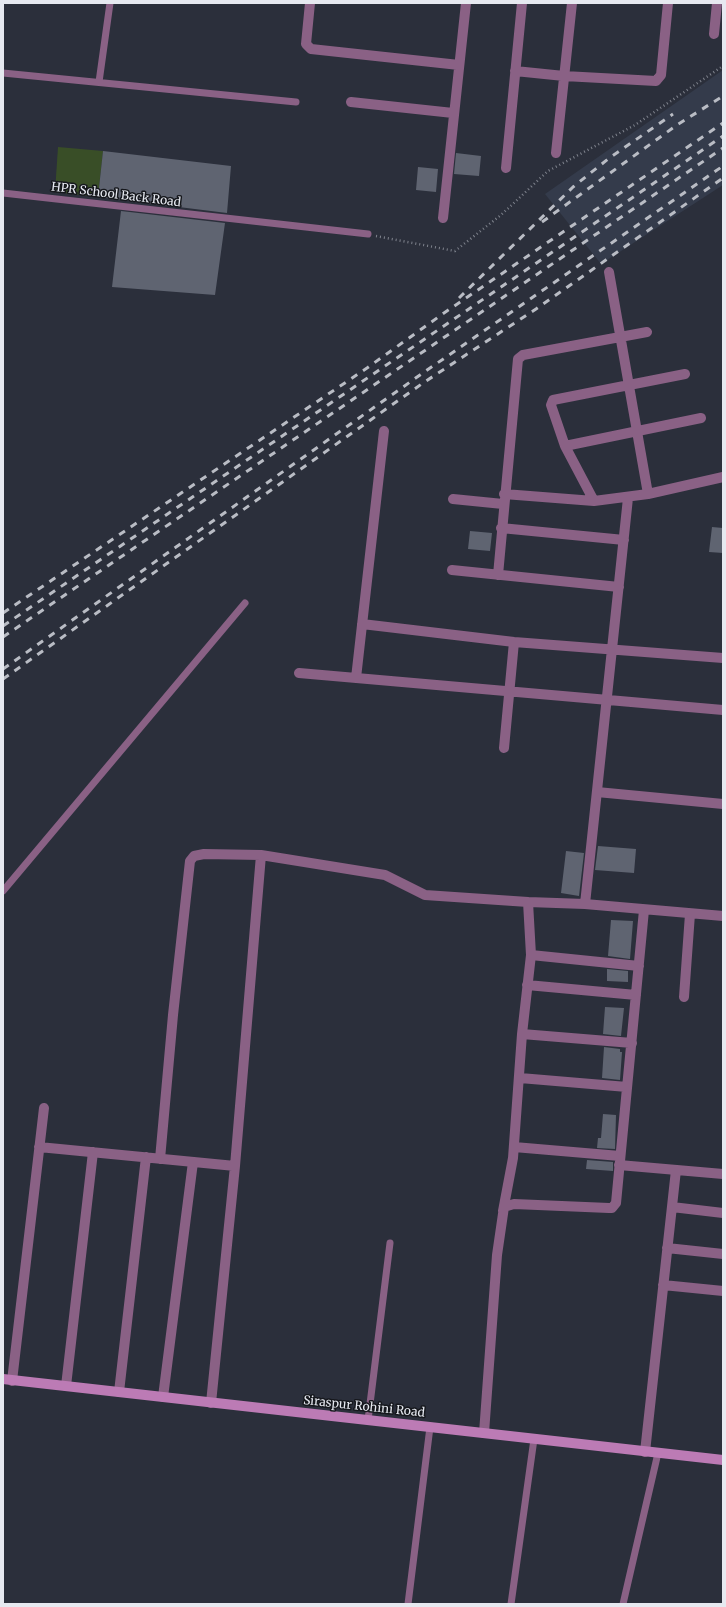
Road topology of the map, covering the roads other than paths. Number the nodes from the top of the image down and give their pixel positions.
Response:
1 (110, 3) edge
2 (310, 3) edge
3 (466, 3) edge
4 (522, 3) edge
5 (572, 3) edge
6 (668, 3) edge
7 (717, 3) edge
8 (714, 34) dead end
9 (459, 65) junction
10 (515, 71) junction
11 (3, 73) edge
12 (564, 76) junction
13 (99, 82) junction
14 (296, 102) dead end
15 (351, 102) dead end
16 (453, 113) junction
17 (556, 153) dead end
18 (506, 168) dead end
19 (3, 193) edge
20 (444, 218) dead end
21 (368, 234) road end
22 (609, 272) dead end
23 (647, 332) dead end
24 (620, 336) junction
25 (685, 374) dead end
26 (629, 384) junction
27 (701, 418) dead end
28 (637, 430) junction
29 (384, 431) dead end
30 (565, 446) junction
31 (723, 477) edge
32 (648, 494) junction
33 (628, 498) junction
34 (504, 499) junction
35 (453, 500) dead end
36 (594, 501) junction
37 (501, 528) junction
38 (624, 540) junction
39 (452, 570) dead end
40 (498, 575) junction
41 (619, 587) junction
42 (245, 603) dead end
43 (362, 624) junction
44 (514, 642) junction
45 (612, 650) junction
46 (723, 658) edge
47 (299, 673) dead end
48 (356, 678) junction
49 (509, 693) junction
50 (606, 700) junction
51 (723, 710) edge
52 (504, 748) dead end
53 (597, 792) junction
54 (723, 804) edge
55 (261, 855) junction
56 (3, 891) edge
57 (528, 902) junction
58 (585, 904) junction
59 (644, 910) junction
60 (690, 914) junction
61 (723, 916) edge
62 (531, 955) junction
63 (639, 966) junction
64 (527, 985) junction
65 (636, 995) junction
66 (684, 997) dead end
67 (522, 1034) junction
68 (632, 1043) junction
69 (520, 1078) junction
70 (627, 1087) junction
71 (44, 1108) dead end
72 (514, 1147) junction
73 (39, 1148) junction
74 (93, 1152) junction
75 (146, 1157) junction
76 (160, 1159) junction
77 (620, 1160) junction
78 (193, 1162) junction
79 (235, 1166) junction
80 (676, 1170) junction
81 (723, 1174) edge
82 (672, 1207) junction
83 (503, 1211) junction
84 (723, 1212) edge
85 (390, 1243) dead end
86 (667, 1248) junction
87 (723, 1254) edge
88 (663, 1285) junction
89 (723, 1291) edge
90 (8, 1380) edge
91 (66, 1386) junction
92 (119, 1392) junction
93 (163, 1397) junction
94 (211, 1403) junction
95 (368, 1420) junction
96 (430, 1427) junction
97 (484, 1433) junction
98 (534, 1439) junction
99 (645, 1452) junction
100 (658, 1453) junction
101 (723, 1460) edge
102 (408, 1604) edge
103 (511, 1604) edge
104 (623, 1604) edge

1 - 13 lane
2 - 9 street
3 - 9 street
4 - 10 street
5 - 12 street
6 - 12 street
7 - 8 street
9 - 16 street
10 - 12 street
10 - 18 street
11 - 13 lane
12 - 17 street
13 - 14 lane
15 - 16 street
16 - 20 street
19 - 21 lane, HPR School Back Road
22 - 24 street
23 - 24 street
24 - 26 street
24 - 34 street
25 - 26 street
26 - 28 street
26 - 30 street
27 - 28 street
28 - 30 street
28 - 32 street
29 - 43 street
30 - 36 street
31 - 32 street
32 - 33 street
33 - 36 street
33 - 38 street
34 - 35 street
34 - 36 street
34 - 37 street
37 - 38 street
37 - 40 street
38 - 41 street
39 - 40 street
40 - 41 street
41 - 45 street
42 - 56 lane
43 - 44 street
43 - 48 street
44 - 45 street
44 - 49 street
45 - 46 street
45 - 50 street
47 - 48 street
48 - 49 street
49 - 50 street
49 - 52 street
50 - 51 street
50 - 53 street
53 - 54 street
53 - 58 street
55 - 57 street
55 - 76 street
55 - 79 street
57 - 58 street
57 - 62 street
58 - 59 street
59 - 60 street
59 - 63 street
60 - 61 street
60 - 66 street
62 - 63 street
62 - 64 street
63 - 65 street
64 - 65 street
64 - 67 street
65 - 68 street
67 - 68 street
67 - 69 street
68 - 70 street
69 - 70 street
69 - 72 street
70 - 77 street
71 - 73 street
72 - 77 street
72 - 83 street
73 - 74 street
73 - 90 street
74 - 75 street
74 - 91 street
75 - 76 street
75 - 92 street
76 - 78 street
77 - 80 street
77 - 83 street
78 - 79 street
78 - 93 street
79 - 94 street
80 - 81 street
80 - 82 street
82 - 84 street
82 - 86 street
83 - 97 street
85 - 95 lane
86 - 87 street
86 - 88 street
88 - 89 street
88 - 99 street
90 - 91 street, Siraspur Rohini Road
91 - 92 street, Siraspur Rohini Road
92 - 93 street, Siraspur Rohini Road
93 - 94 street, Siraspur Rohini Road
94 - 95 street, Siraspur Rohini Road
95 - 96 street, Siraspur Rohini Road
96 - 97 street, Siraspur Rohini Road
96 - 102 lane
97 - 98 street, Siraspur Rohini Road
98 - 99 street, Siraspur Rohini Road
98 - 103 lane
99 - 100 street, Siraspur Rohini Road
100 - 101 street, Siraspur Rohini Road
100 - 104 lane

